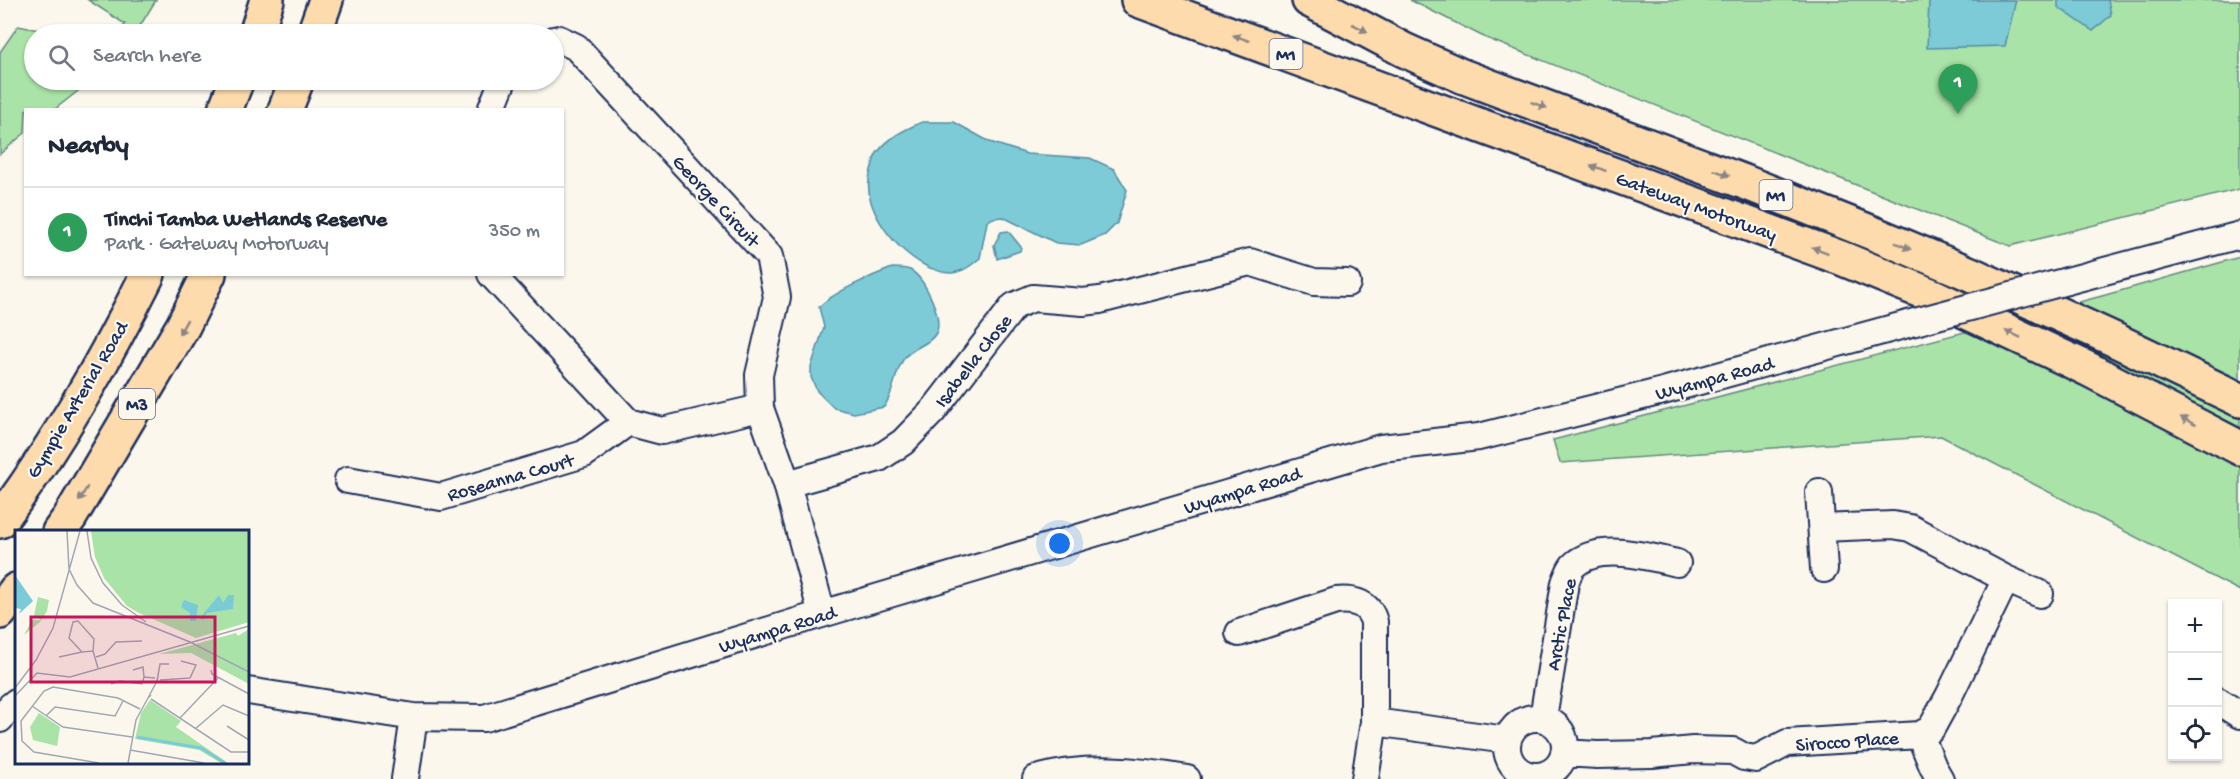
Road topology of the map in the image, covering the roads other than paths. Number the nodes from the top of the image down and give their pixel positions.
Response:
1 (267, 0) edge
2 (326, 0) edge
3 (1138, 0) edge
4 (1309, 0) edge
5 (259, 24) edge
6 (318, 24) edge
7 (564, 42) edge
8 (233, 90) edge
9 (293, 90) edge
10 (499, 90) edge
11 (226, 108) edge
12 (286, 108) edge
13 (492, 108) edge
14 (2240, 235) edge
15 (147, 276) edge
16 (208, 276) edge
17 (493, 276) edge
18 (1347, 283) dead end
19 (2240, 400) edge
20 (760, 408) junction
21 (628, 422) junction
22 (2240, 448) edge
23 (348, 480) dead end
24 (787, 484) junction
25 (1819, 492) dead end
26 (0, 521) edge
27 (1822, 528) junction
28 (60, 530) edge
29 (1677, 563) dead end
30 (1824, 569) dead end
31 (2006, 579) junction
32 (15, 591) edge
33 (2040, 594) dead end
34 (0, 612) edge
35 (822, 614) junction
36 (1239, 633) dead end
37 (249, 691) edge
38 (15, 703) edge
39 (2222, 704) edge
40 (2240, 715) edge
41 (414, 717) junction
42 (1543, 718) junction
43 (0, 719) edge
44 (1374, 722) junction
45 (1920, 735) junction
46 (1507, 740) junction
47 (1564, 753) junction
48 (1756, 769) edge
49 (1528, 777) edge
50 (405, 779) edge
51 (1036, 779) edge
52 (1187, 779) edge
53 (1365, 779) edge
54 (1940, 779) edge

1 - 5 highway
2 - 6 highway
22 -> 3 highway, Gateway Motorway / M1
4 -> 19 highway, Gateway Motorway / M1
7 - 20 street, George Circuit
8 - 11 highway
9 - 12 highway
10 - 13 street
14 - 35 street, Wyampa Road, bridge
15 - 26 highway, Gympie Arterial Road / M3
16 -> 28 highway, M3
17 - 21 street
18 - 24 street, Isabella Close
20 - 21 street
20 - 24 street, George Circuit
21 - 23 street, Roseanna Court
24 - 35 street, George Circuit
25 - 27 street
27 - 30 street
27 - 31 street
29 - 42 street, Arctic Place
31 - 33 street
31 - 45 street, Sirocco Place
32 - 34 highway
35 - 41 street, Wyampa Road
36 - 44 street
37 - 41 street, Wyampa Road
38 - 43 street
39 - 40 street
41 - 50 street
42 - 46 street
42 - 47 street
44 - 46 street
44 - 53 street
45 - 48 street, Sirocco Place
45 - 54 street
46 - 49 street
47 - 48 street, Sirocco Place
47 - 49 street
51 - 52 street

